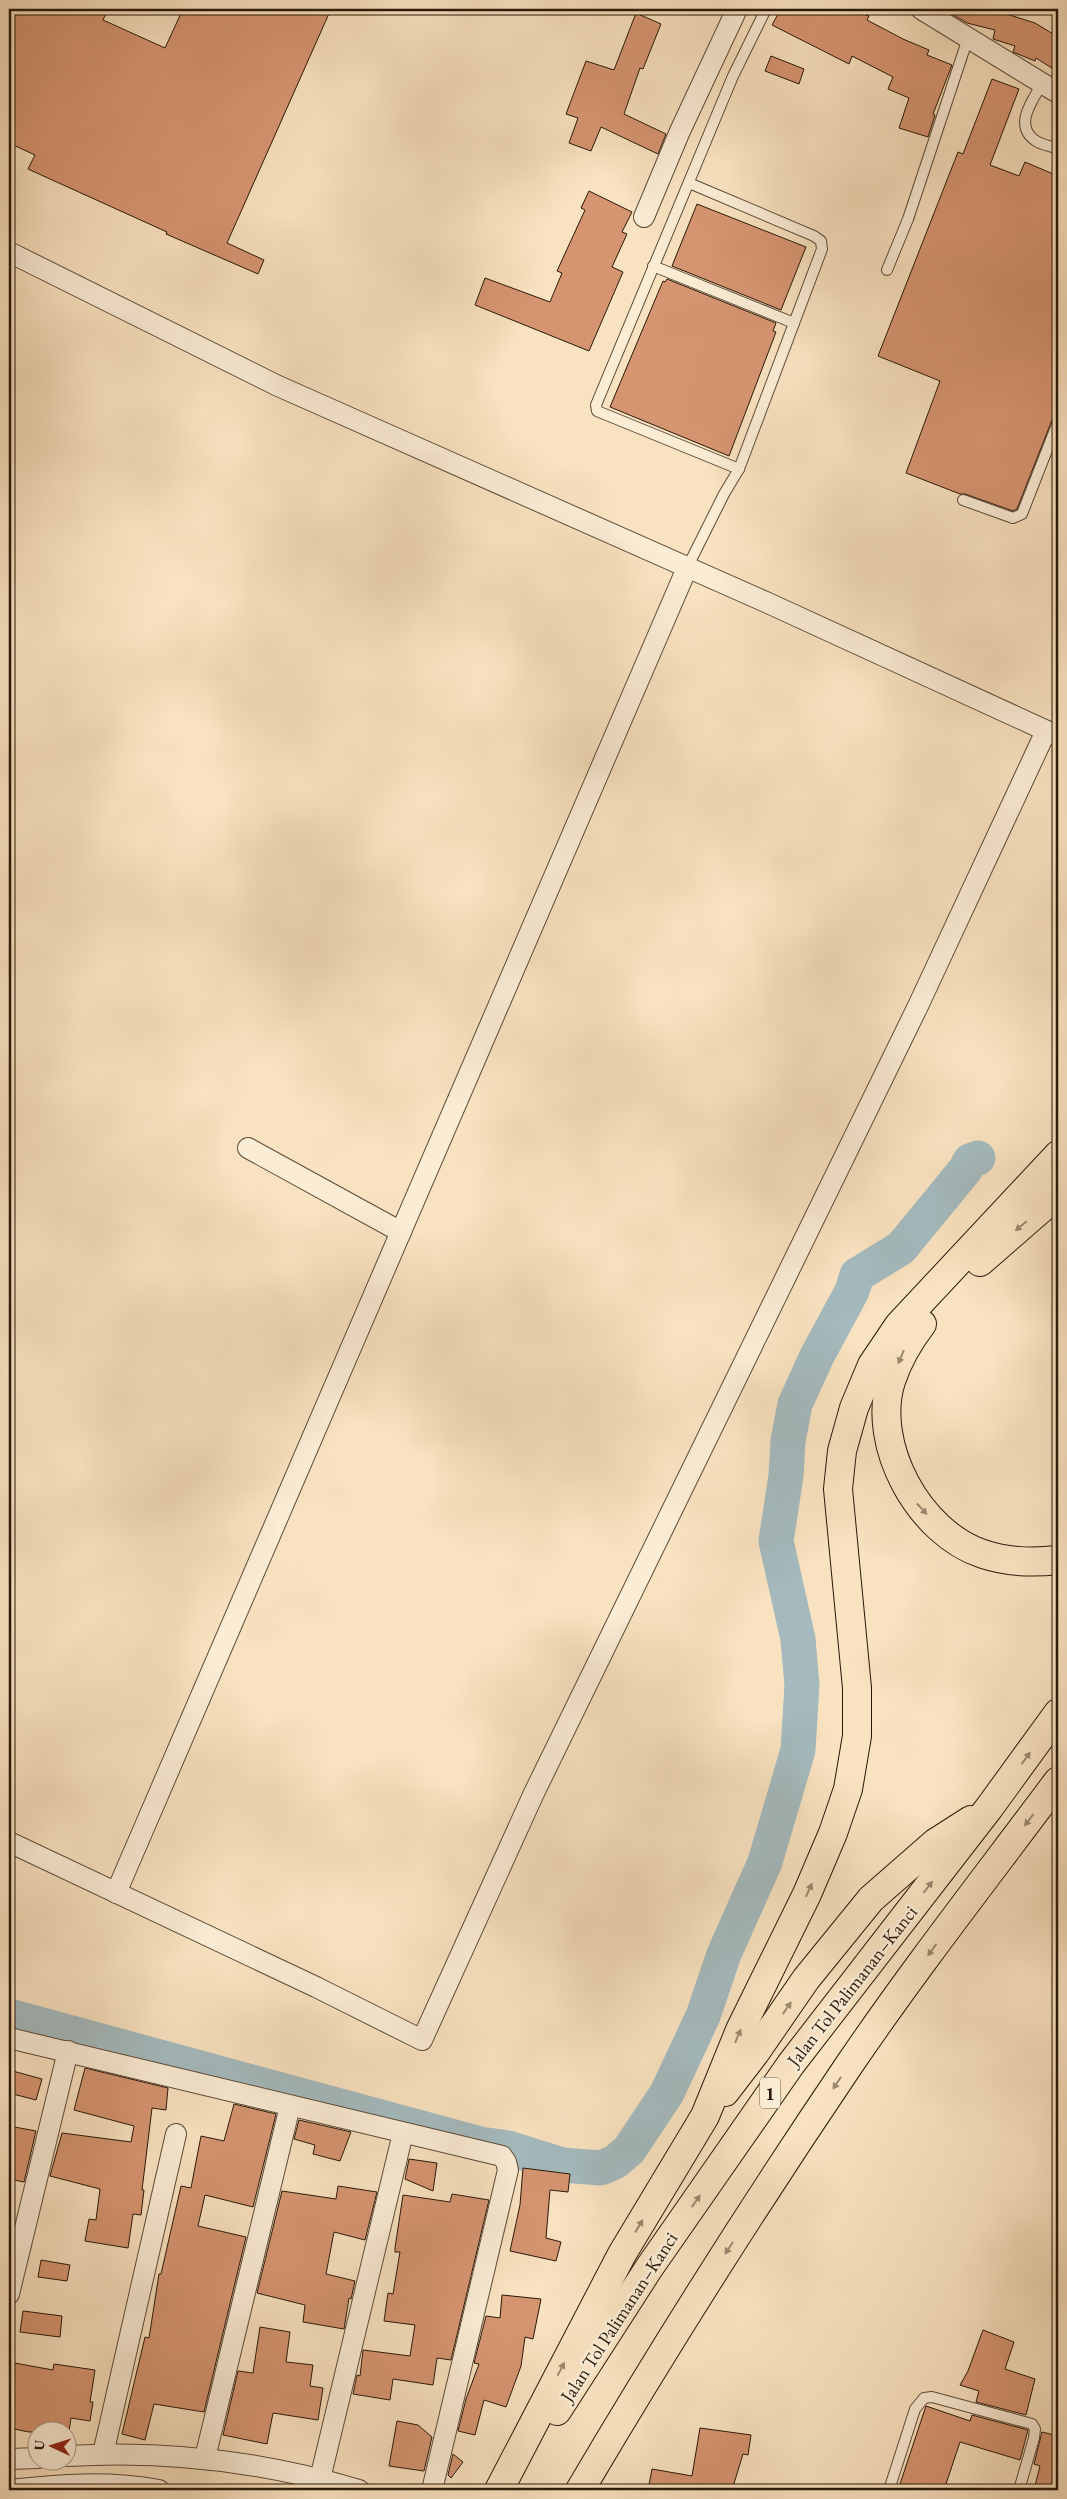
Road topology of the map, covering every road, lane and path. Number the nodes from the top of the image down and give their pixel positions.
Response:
1 (737, 9) edge
2 (766, 9) edge
3 (921, 9) edge
4 (968, 38) junction
5 (1050, 89) edge
6 (1058, 149) edge
7 (689, 183) junction
8 (644, 217) dead end
9 (9, 252) edge
10 (653, 266) junction
11 (887, 270) dead end
12 (794, 323) junction
13 (1058, 422) edge
14 (739, 469) junction
15 (962, 500) dead end
16 (687, 568) junction
17 (1052, 734) edge
18 (248, 1148) dead end
19 (1058, 1155) edge
20 (1058, 1194) edge
21 (401, 1232) junction
22 (1058, 1560) edge
23 (1058, 1713) edge
24 (1058, 1781) edge
25 (990, 1808) junction
26 (9, 1842) edge
27 (116, 1894) junction
28 (9, 2038) edge
29 (68, 2051) junction
30 (290, 2106) junction
31 (705, 2116) junction
32 (403, 2133) junction
33 (176, 2134) dead end
34 (9, 2294) edge
35 (103, 2454) junction
36 (78, 2455) edge
37 (28, 2458) edge
38 (205, 2458) junction
39 (9, 2459) edge
40 (320, 2478) junction
41 (9, 2490) edge
42 (160, 2490) edge
43 (359, 2490) edge
44 (432, 2490) edge
45 (499, 2490) edge
46 (506, 2490) edge
47 (580, 2490) edge
48 (889, 2490) edge
49 (1019, 2490) edge

1 - 8 street
2 - 7 lane
3 - 4 street
4 - 5 street
4 - 11 lane
5 - 6 lane
7 - 10 lane
7 - 12 lane
9 - 16 street
10 - 12 lane
10 - 14 lane
12 - 14 lane
13 - 15 lane
14 - 16 lane
16 - 17 street
16 - 21 street
17 - 27 street
18 - 21 street
31 -> 19 highway
20 -> 22 highway
21 - 27 street
25 -> 23 highway, Jalan Tol Palimanan–Kanci / 1
24 -> 47 highway
31 -> 25 highway
46 -> 25 highway, Jalan Tol Palimanan–Kanci / 1
26 - 27 street
28 - 29 street
29 - 30 street
29 - 34 street
30 - 32 street
30 - 38 street
45 -> 31 highway
32 - 40 street
32 - 44 street
33 - 35 street
35 - 36 street
35 - 38 street
37 - 39 street
38 - 40 street
40 - 43 street
41 - 42 street
48 - 49 lane

